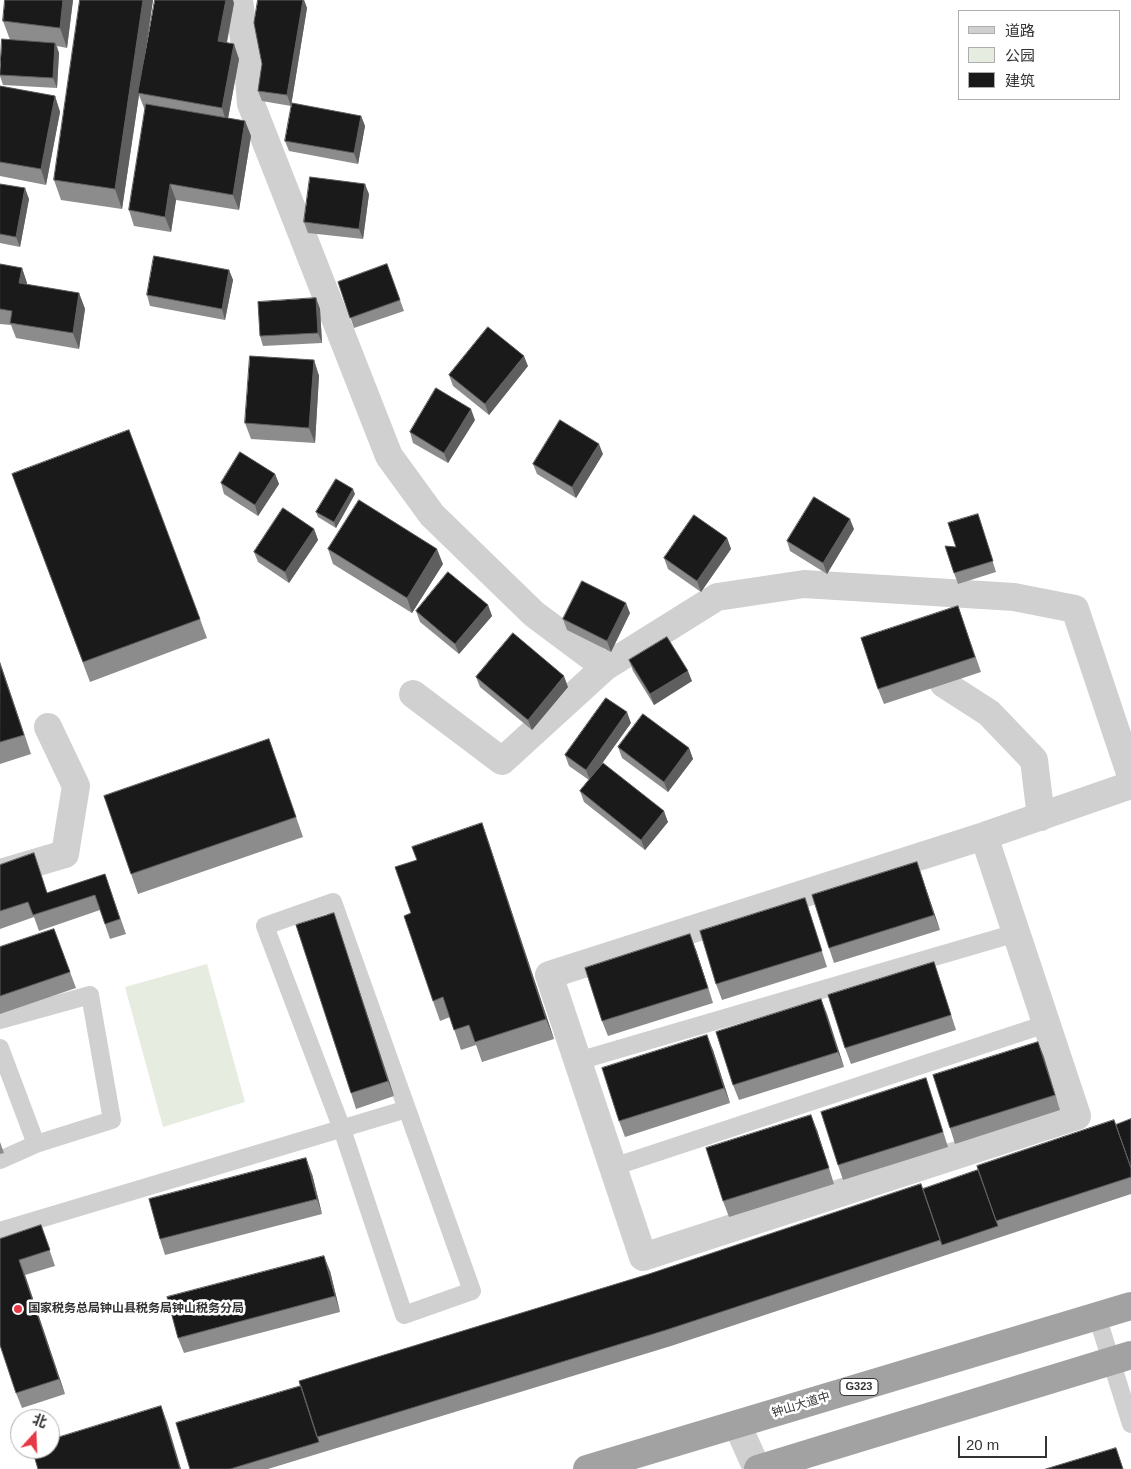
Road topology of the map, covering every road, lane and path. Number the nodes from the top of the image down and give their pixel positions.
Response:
1 (239, 0) edge
2 (605, 667) junction
3 (944, 684) edge
4 (413, 694) dead end
5 (48, 727) dead end
6 (1131, 776) edge
7 (1131, 784) edge
8 (1041, 816) junction
9 (984, 836) junction
10 (0, 873) edge
11 (1016, 934) junction
12 (0, 1020) edge
13 (1046, 1024) junction
14 (0, 1048) edge
15 (578, 1061) junction
16 (407, 1109) junction
17 (342, 1129) junction
18 (36, 1144) junction
19 (0, 1160) edge
20 (613, 1167) junction
21 (0, 1231) edge
22 (1131, 1306) edge
23 (1098, 1316) junction
24 (1121, 1358) edge
25 (737, 1424) junction
26 (1131, 1424) edge
27 (587, 1469) edge
28 (758, 1469) edge

1 - 2 street
2 - 4 street
2 - 6 street
3 - 8 street
5 - 10 street
7 - 8 street
8 - 9 street
9 - 11 street
9 - 15 street
11 - 13 street
11 - 15 lane
12 - 18 lane
13 - 20 lane
13 - 20 street
14 - 18 lane
15 - 20 street
16 - 17 lane
16 - 17 lane
16 - 17 lane
17 - 21 lane
18 - 19 lane
22 - 23 highway, 钟山大道中 / G323
23 - 24 lane
23 - 25 highway, 钟山大道中 / G323
24 - 26 lane
24 - 28 highway
25 - 27 highway, 钟山大道中 / G323
25 - 28 street

